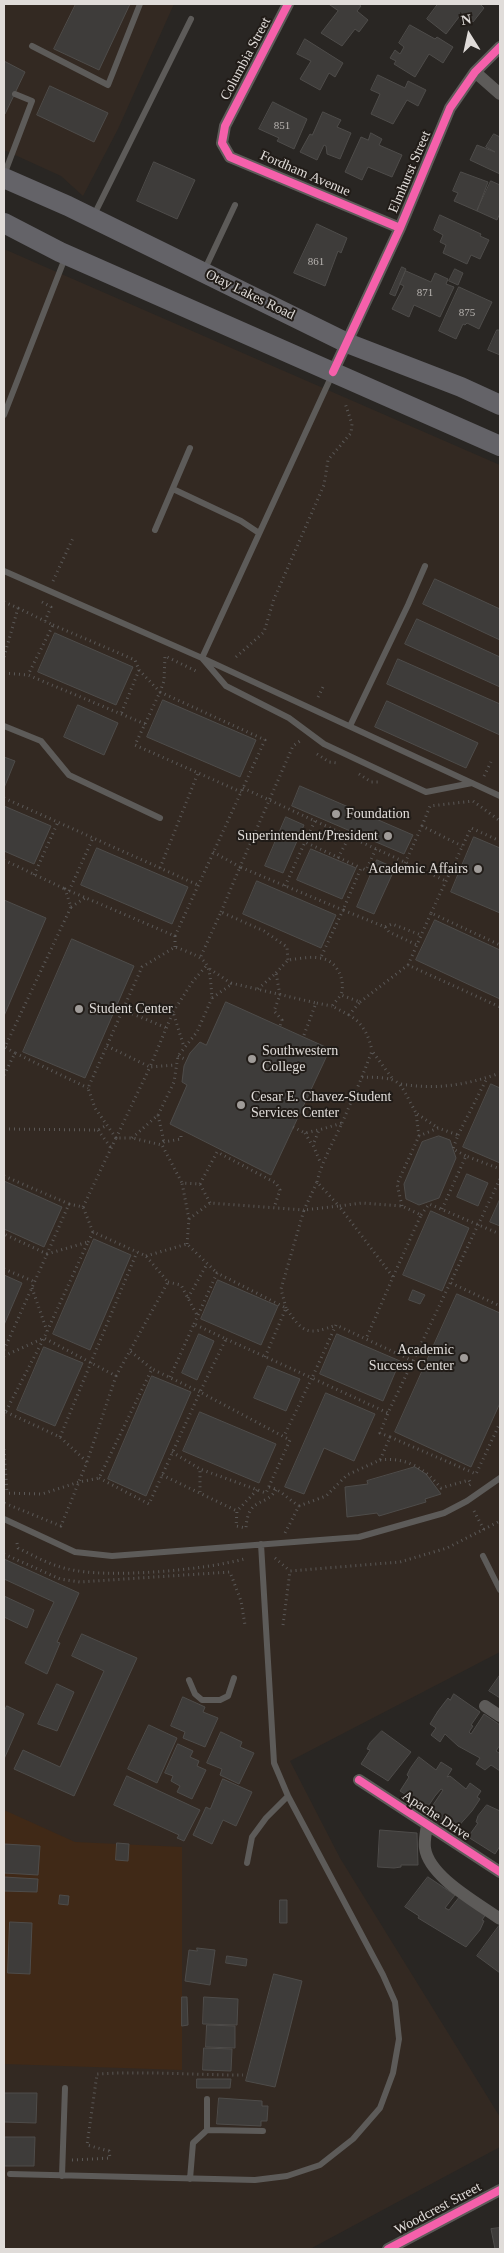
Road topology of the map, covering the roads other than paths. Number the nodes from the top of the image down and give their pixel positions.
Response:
1 (140, 4) edge
2 (288, 4) edge
3 (191, 19) dead end
4 (32, 46) dead end
5 (500, 47) edge
6 (475, 72) junction
7 (15, 94) dead end
8 (500, 94) edge
9 (225, 126) joint
10 (4, 177) edge
11 (235, 205) dead end
12 (93, 218) junction
13 (4, 223) edge
14 (400, 228) junction
15 (67, 255) junction
16 (204, 272) junction
17 (347, 343) junction
18 (333, 372) junction
19 (500, 405) edge
20 (4, 414) edge
21 (500, 446) edge
22 (190, 448) dead end
23 (173, 488) junction
24 (155, 530) dead end
25 (259, 533) junction
26 (424, 566) dead end
27 (4, 571) edge
28 (202, 658) junction
29 (4, 726) edge
30 (350, 726) junction
31 (472, 783) junction
32 (500, 796) edge
33 (160, 818) dead end
34 (500, 1478) edge
35 (4, 1519) edge
36 (261, 1544) junction
37 (483, 1556) dead end
38 (500, 1590) edge
39 (234, 1678) dead end
40 (189, 1680) dead end
41 (485, 1706) dead end
42 (500, 1716) edge
43 (359, 1780) dead end
44 (288, 1796) junction
45 (427, 1824) junction
46 (247, 1863) dead end
47 (500, 1872) edge
48 (500, 1919) edge
49 (64, 2088) dead end
50 (207, 2099) dead end
51 (207, 2130) junction
52 (263, 2131) dead end
53 (10, 2174) dead end
54 (62, 2176) junction
55 (190, 2179) junction
56 (500, 2190) edge
57 (388, 2249) edge

1 - 4 lane
2 - 9 street, Columbia Street
3 - 12 lane
5 - 6 street, Elmhurst Street
6 - 8 street
6 - 14 street, Elmhurst Street
7 - 10 lane
9 - 14 street, Fordham Avenue
10 - 12 main road, Otay Lakes Road
11 - 16 lane
12 - 16 main road, Otay Lakes Road
13 - 15 main road
14 - 17 street, Elmhurst Street
15 - 18 main road
15 - 20 lane
16 - 17 main road, Otay Lakes Road
17 - 18 street, Elmhurst Street
17 - 19 main road, Otay Lakes Road
18 - 21 main road
18 - 25 lane
22 - 23 lane
23 - 24 lane
23 - 25 lane
25 - 28 lane
26 - 30 lane
27 - 28 lane
28 - 30 lane
28 - 31 lane
29 - 33 lane
30 - 31 lane
31 - 32 lane
34 - 36 lane
35 - 36 lane
36 - 44 lane
37 - 38 lane
39 - 40 lane
41 - 42 street
43 - 45 street, Apache Drive
44 - 46 lane
44 - 55 lane
45 - 47 street, Apache Drive
45 - 48 street
49 - 54 lane
50 - 51 lane
51 - 52 lane
51 - 55 lane
53 - 54 lane
54 - 55 lane
56 - 57 street, Woodcrest Street

